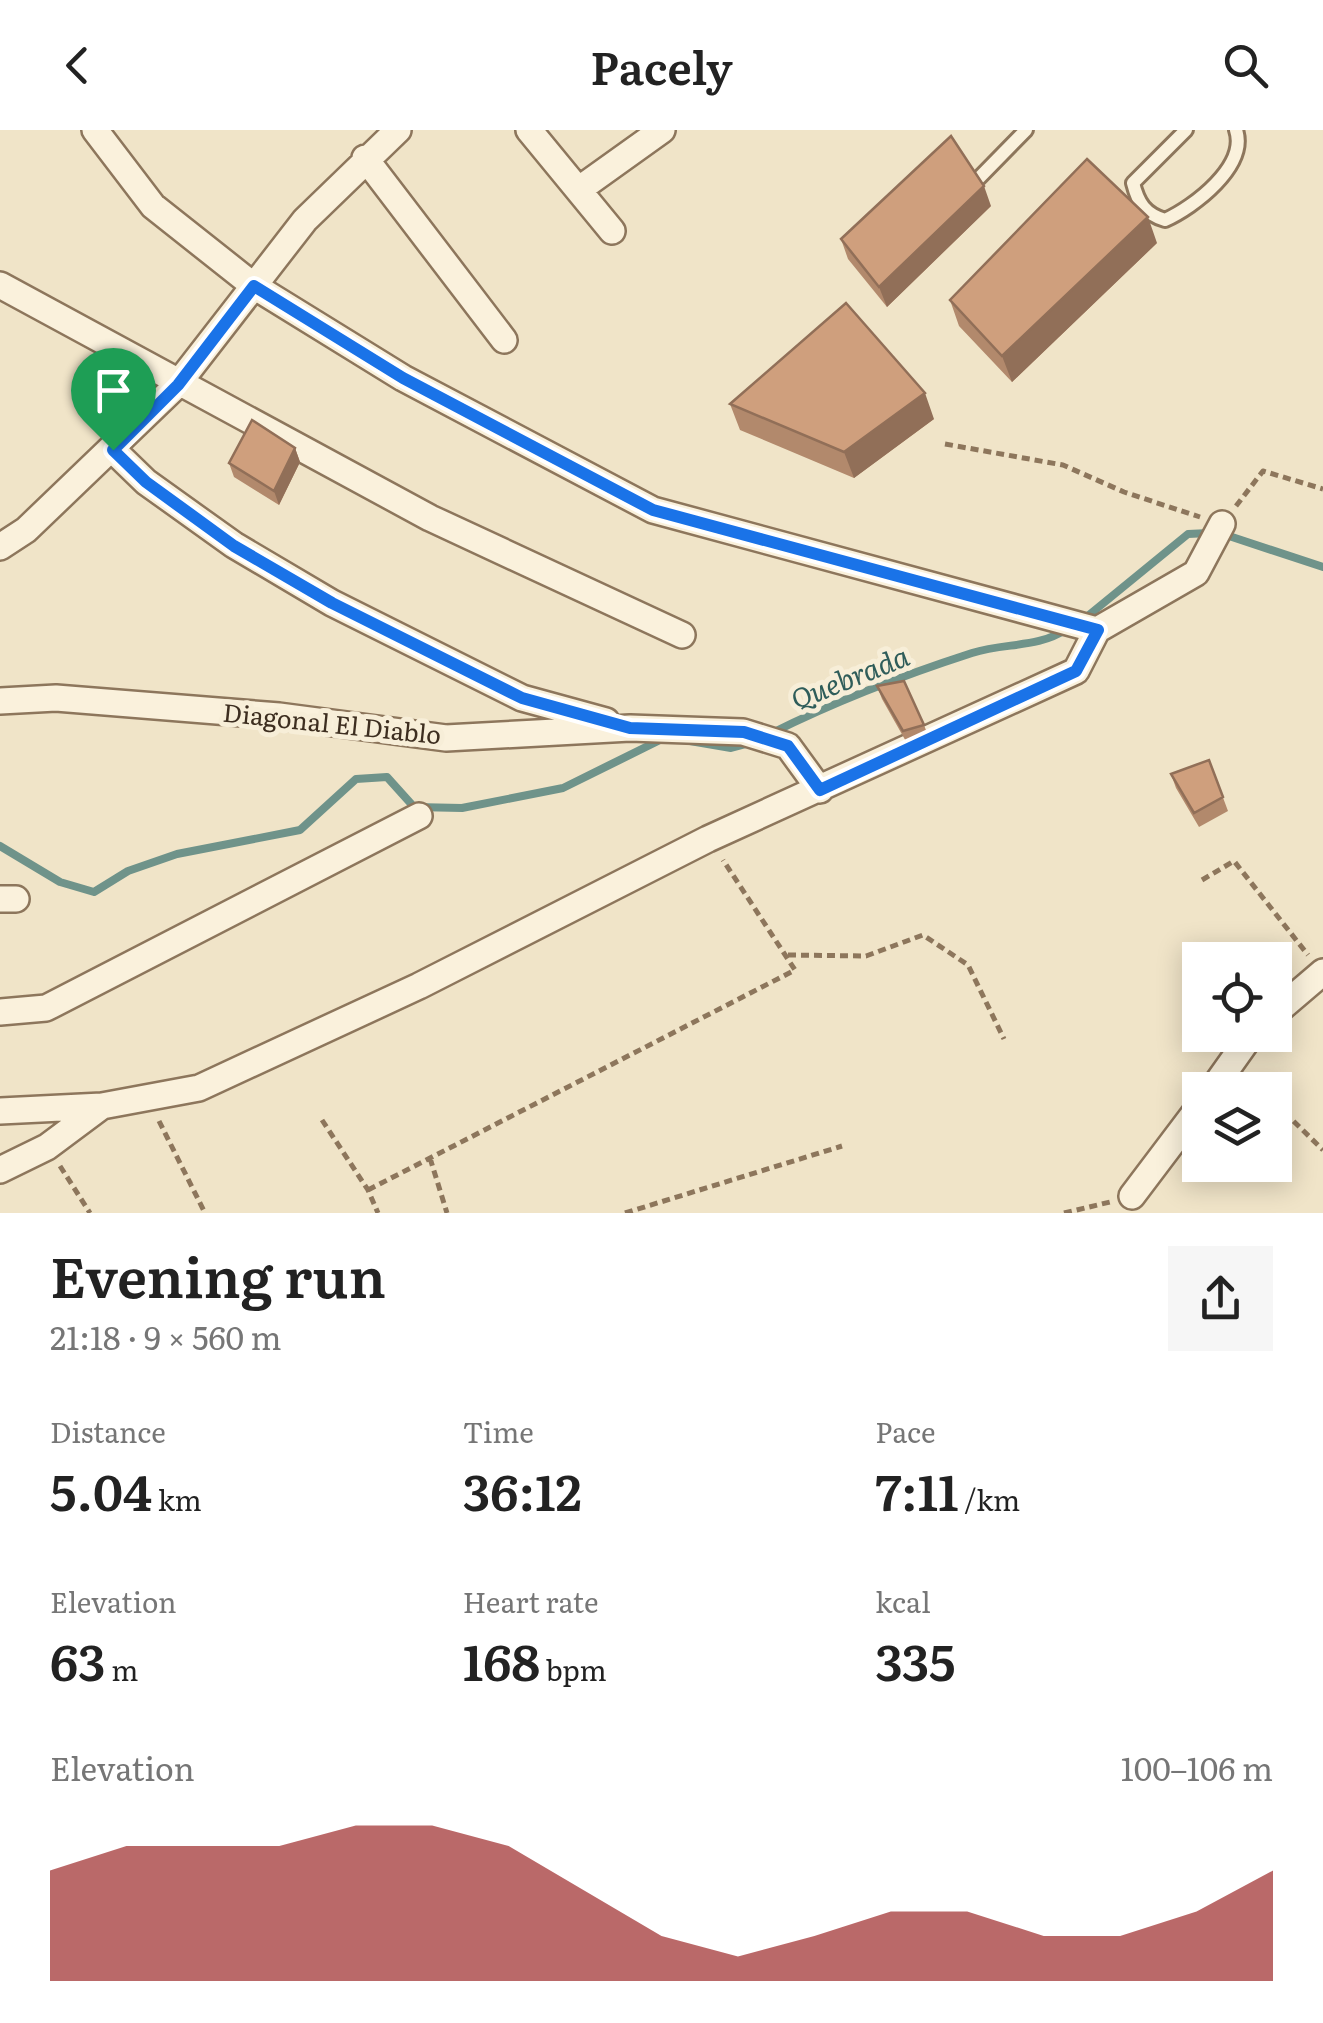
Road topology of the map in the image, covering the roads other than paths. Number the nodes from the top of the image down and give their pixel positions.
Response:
1 (95, 130) edge
2 (398, 130) edge
3 (529, 130) edge
4 (662, 130) edge
5 (1026, 130) edge
6 (1186, 130) edge
7 (1236, 130) edge
8 (364, 158) junction
9 (979, 178) edge
10 (581, 188) junction
11 (612, 231) dead end
12 (0, 285) edge
13 (254, 286) junction
14 (504, 340) dead end
15 (178, 385) junction
16 (113, 450) junction
17 (1217, 534) road end
18 (0, 548) edge
19 (1091, 629) junction
20 (682, 636) dead end
21 (0, 702) edge
22 (630, 728) junction
23 (820, 790) junction
24 (419, 816) dead end
25 (1322, 973) edge
26 (1292, 999) edge
27 (0, 1012) edge
28 (102, 1106) junction
29 (0, 1111) edge
30 (1182, 1130) edge
31 (0, 1170) edge
32 (1132, 1196) road end

1 - 13 street
2 - 8 street
3 - 10 street
4 - 10 street
5 - 9 lane
6 - 7 lane
8 - 13 street
8 - 14 street
10 - 11 street
12 - 15 street
13 - 15 street
13 - 19 street
15 - 16 street
15 - 20 street
16 - 18 street
16 - 22 street
17 - 19 street
19 - 23 street
21 - 22 street, Diagonal El Diablo
22 - 23 street, Diagonal El Diablo
23 - 28 street
24 - 27 street
25 - 26 street
28 - 29 street
28 - 31 street
30 - 32 street

